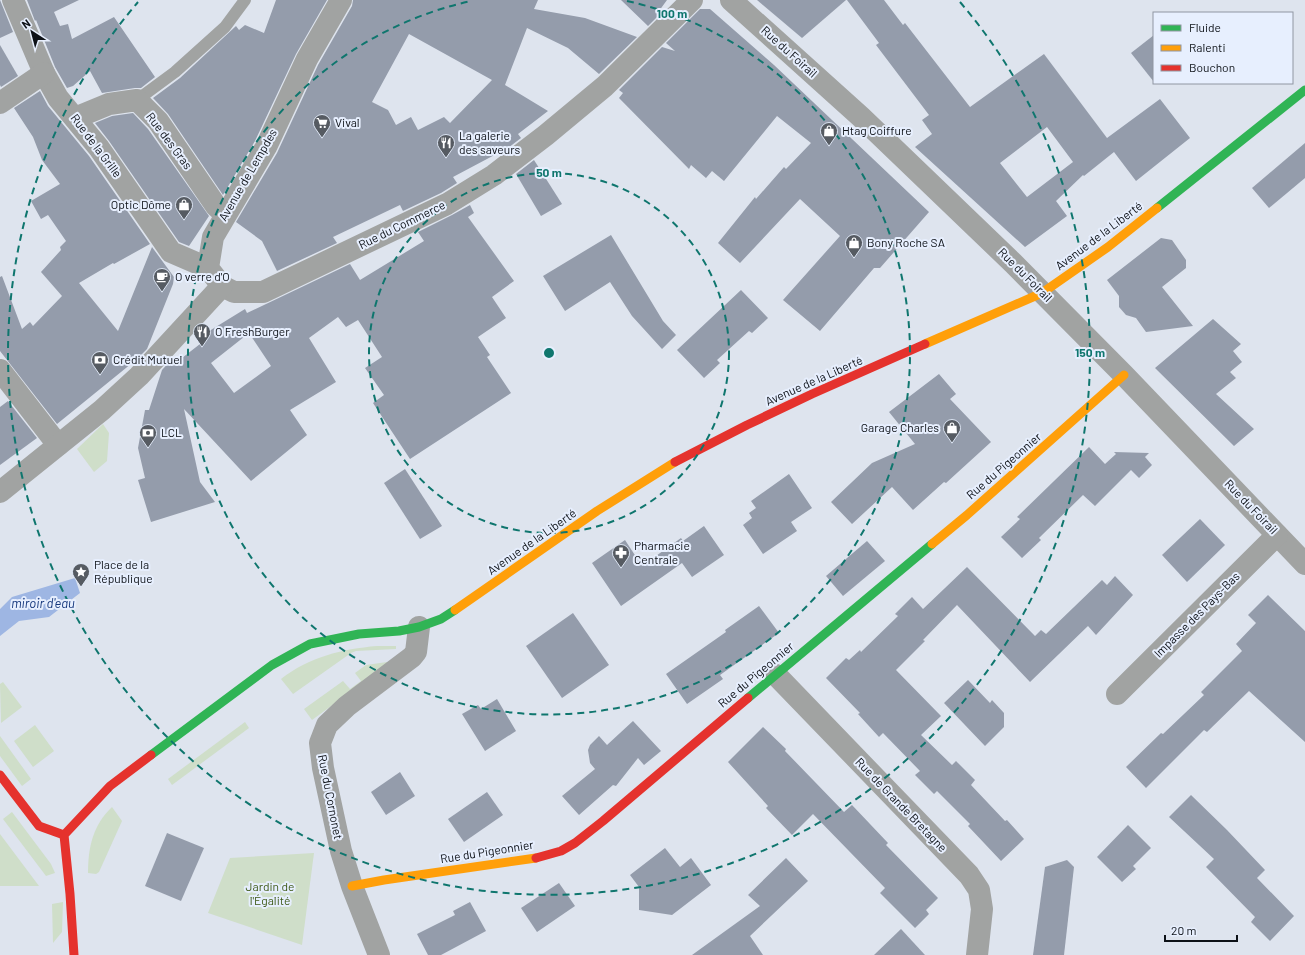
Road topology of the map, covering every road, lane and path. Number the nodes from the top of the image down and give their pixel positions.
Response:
1 (13, 0) edge
2 (245, 0) edge
3 (341, 0) edge
4 (692, 0) edge
5 (731, 0) edge
6 (44, 73) junction
7 (1305, 90) edge
8 (138, 100) junction
9 (0, 103) edge
10 (75, 118) junction
11 (226, 214) junction
12 (208, 268) junction
13 (222, 286) junction
14 (1042, 293) junction
15 (0, 370) edge
16 (1124, 375) junction
17 (58, 445) junction
18 (0, 492) edge
19 (1277, 535) junction
20 (1305, 564) edge
21 (419, 627) junction
22 (776, 675) junction
23 (1117, 694) dead end
24 (0, 775) edge
25 (64, 835) junction
26 (352, 886) junction
27 (74, 955) edge
28 (379, 955) edge
29 (977, 955) edge

1 - 6 street, Rue de la Grille
2 - 8 lane
3 - 11 street, Avenue de Lempdes
4 - 13 street, Rue du Commerce
5 - 14 street, Rue du Foirail
6 - 9 street
6 - 10 street, Rue de la Grille
7 - 14 street, Avenue de la Liberté
8 - 10 street, Rue des Gras
8 - 11 street, Rue des Gras
10 - 12 street, Rue de la Grille
11 - 12 street, Avenue de Lempdes
12 - 13 street
13 - 17 street
14 - 16 street, Rue du Foirail
14 - 21 street, Avenue de la Liberté
15 - 17 street
16 - 19 street, Rue du Foirail
16 - 22 street, Rue du Pigeonnier
17 - 18 street
19 - 20 street, Rue du Foirail
19 - 23 street, Impasse des Pays-Bas
21 - 25 street, Avenue de la Liberté
21 - 26 street, Rue du Cornonet
22 - 26 street, Rue du Pigeonnier
22 - 29 street, Rue de Grande Bretagne
24 - 25 street
25 - 27 street
26 - 28 street, Rue du Cornonet

